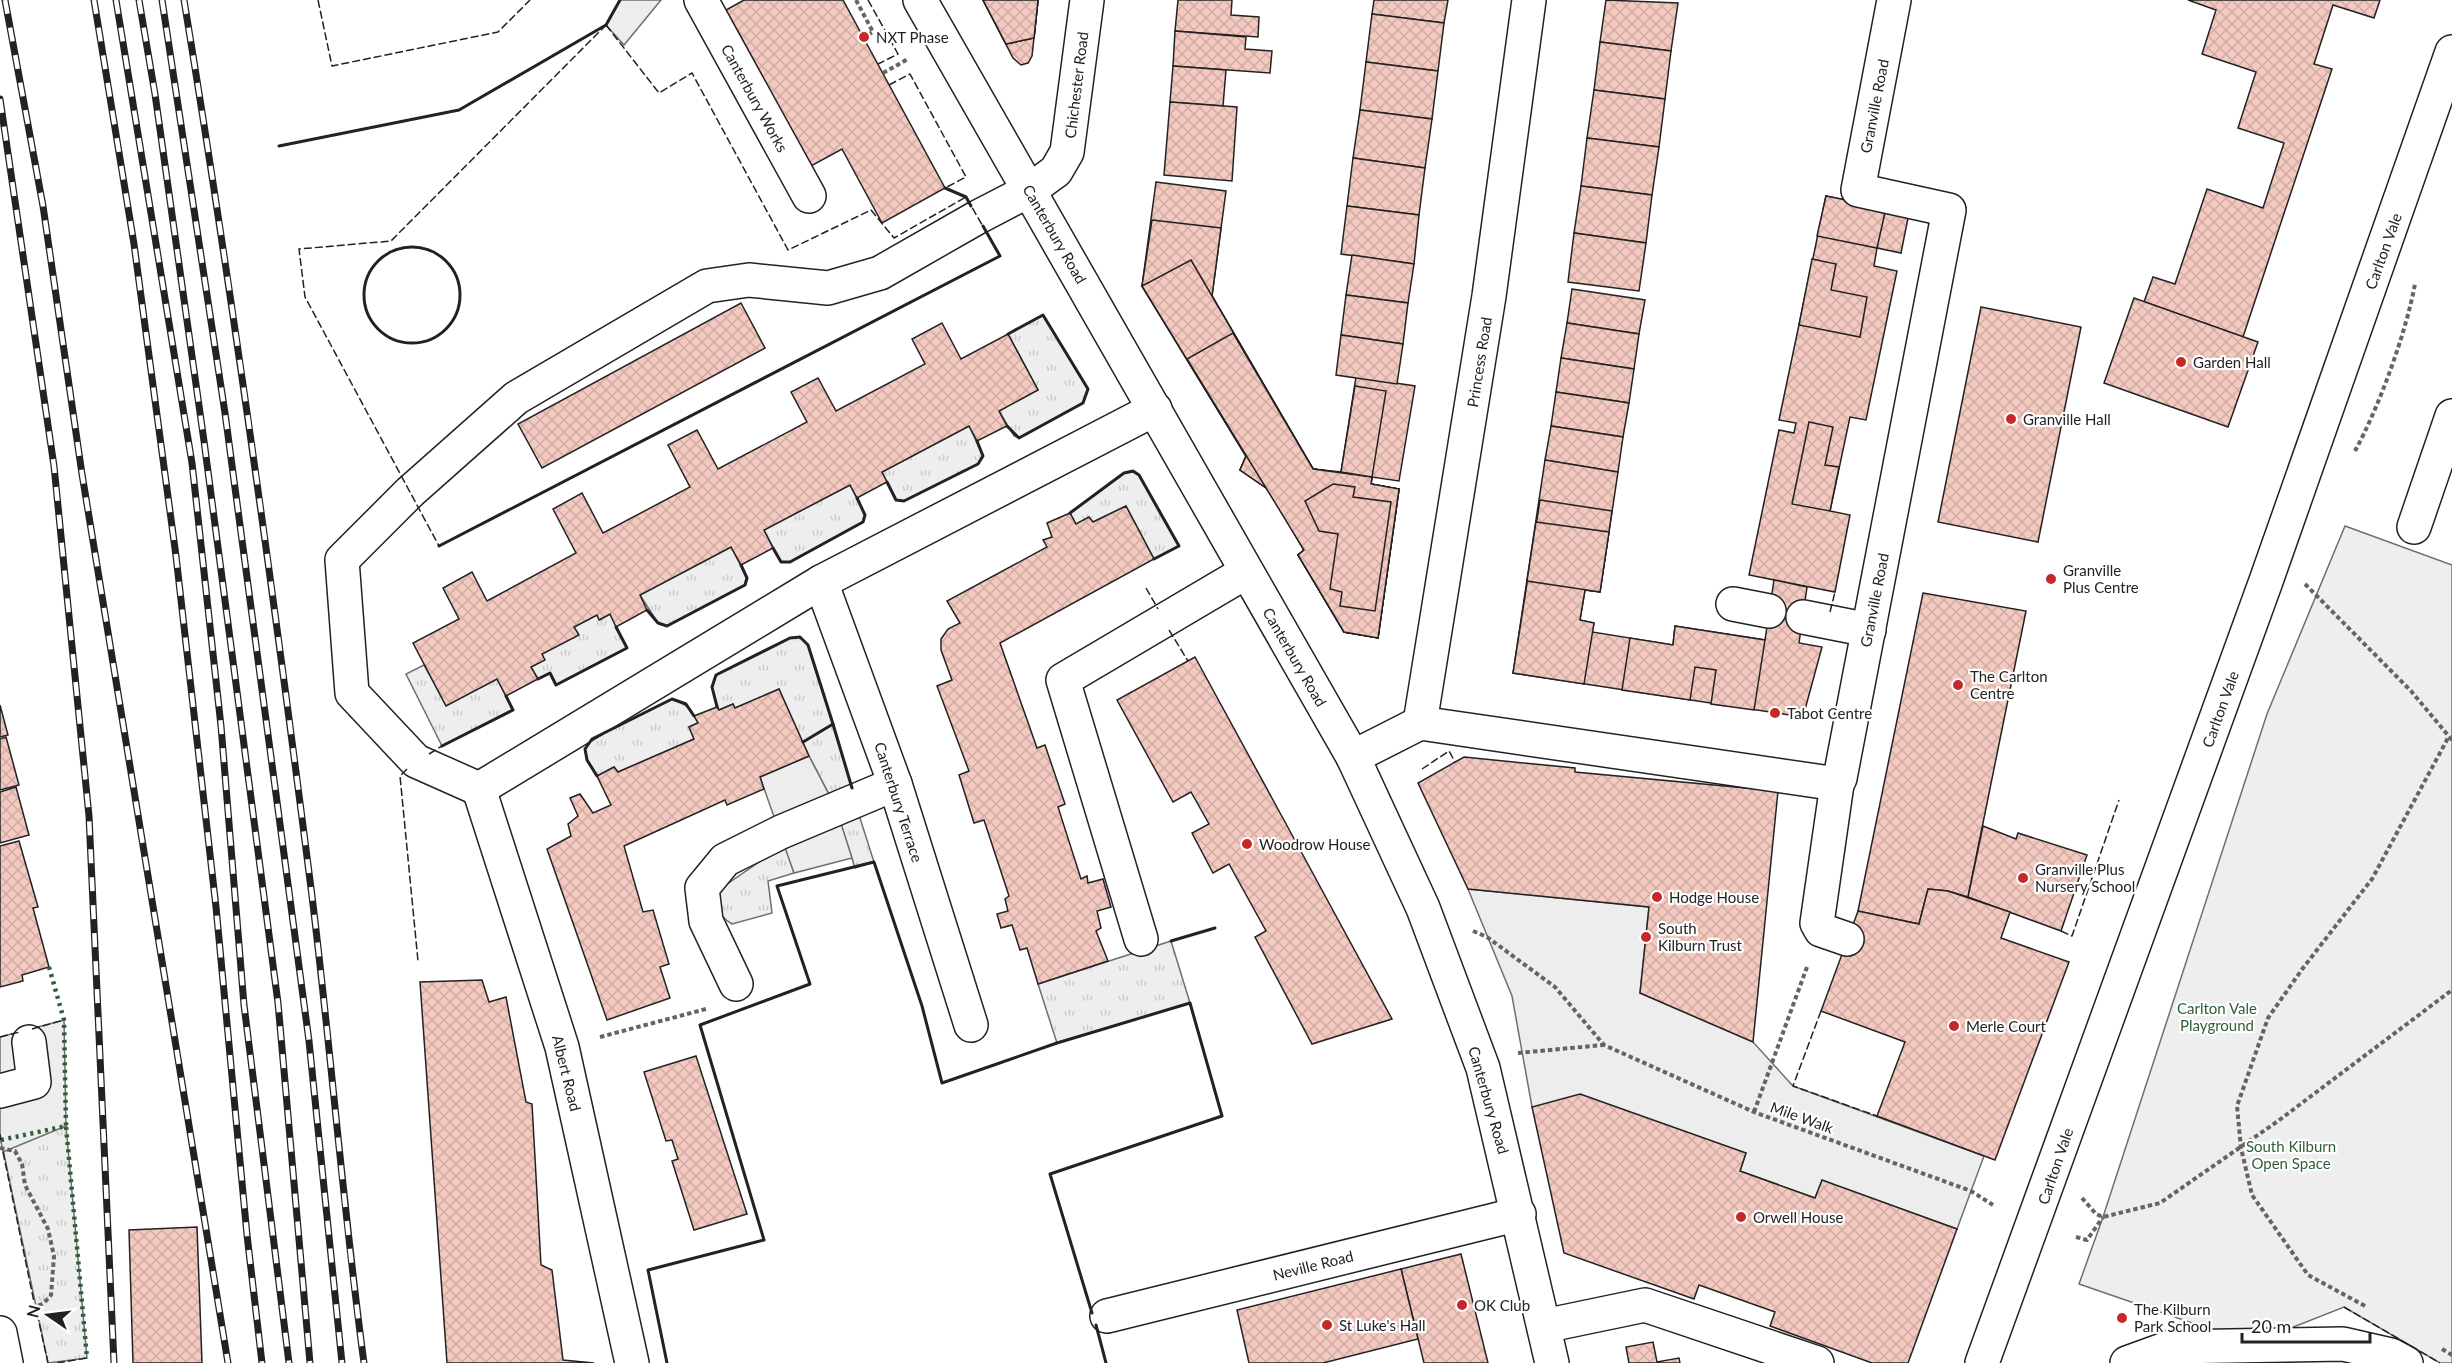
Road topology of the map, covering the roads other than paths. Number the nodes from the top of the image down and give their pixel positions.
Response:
1 (701, 0) edge
2 (920, 0) edge
3 (1087, 0) edge
4 (1529, 0) edge
5 (1894, 0) edge
6 (2452, 52) edge
7 (1030, 190) junction
8 (808, 196) dead end
9 (1155, 409) junction
10 (2452, 416) edge
11 (2414, 527) dead end
12 (1246, 572) junction
13 (821, 582) junction
14 (1733, 604) dead end
15 (1769, 611) dead end
16 (1803, 617) dead end
17 (1869, 630) junction
18 (1420, 723) junction
19 (1353, 757) junction
20 (895, 784) junction
21 (1837, 784) junction
22 (479, 789) junction
23 (1834, 934) road end
24 (1141, 939) dead end
25 (736, 984) road end
26 (971, 1024) dead end
27 (29, 1042) dead end
28 (0, 1091) edge
29 (1519, 1214) junction
30 (1107, 1316) dead end
31 (1544, 1326) junction
32 (0, 1333) edge
33 (6, 1363) edge
34 (633, 1363) edge
35 (1552, 1363) edge
36 (1817, 1363) edge
37 (1982, 1363) edge
38 (2127, 1363) edge
39 (2406, 1363) edge

1 - 8 street, Canterbury Works
2 - 7 street, Canterbury Road
3 - 7 street, Chichester Road
4 - 18 street, Princess Road
5 - 17 street, Granville Road
6 - 37 street, Carlton Vale
7 - 9 street, Canterbury Road
7 - 22 street, Chichester Road
9 - 12 street, Canterbury Road
9 - 13 street
10 - 11 street
12 - 19 street, Canterbury Road
12 - 24 street
13 - 20 street, Canterbury Terrace
13 - 22 street
14 - 15 street
16 - 17 street
17 - 21 street, Granville Road
18 - 19 street
18 - 21 street
19 - 29 street, Canterbury Road
20 - 25 street
20 - 26 street, Canterbury Terrace
21 - 23 street, Granville Road
22 - 34 street, Albert Road
27 - 28 street
29 - 30 street, Neville Road
29 - 31 street, Canterbury Road
31 - 35 street, Canterbury Road
31 - 36 street
32 - 33 street
38 - 39 street

